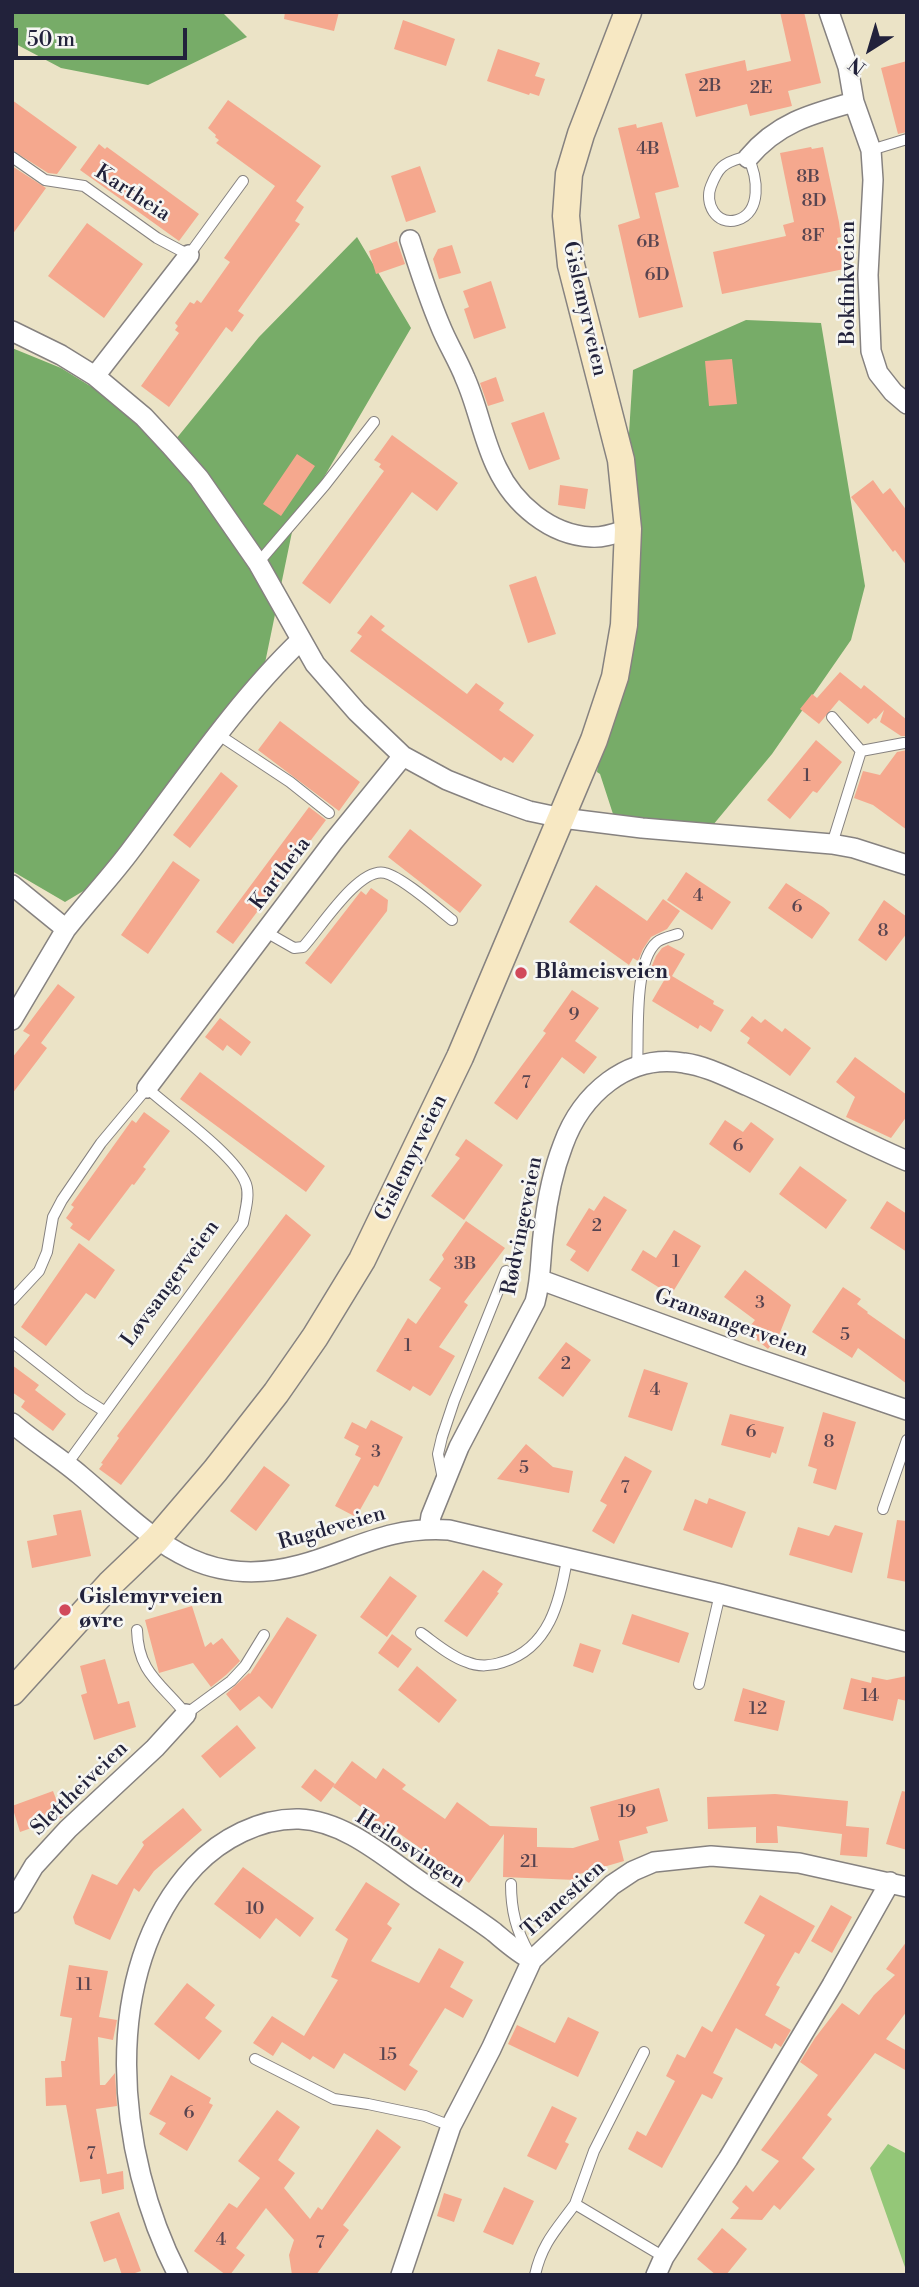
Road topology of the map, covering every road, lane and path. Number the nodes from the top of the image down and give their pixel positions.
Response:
1 (628, 12) edge
2 (829, 12) edge
3 (854, 102) junction
4 (907, 139) edge
5 (871, 150) junction
6 (12, 157) edge
7 (748, 158) junction
8 (243, 181) dead end
9 (410, 240) dead end
10 (189, 255) junction
11 (12, 331) edge
12 (95, 376) junction
13 (907, 404) edge
14 (374, 422) dead end
15 (628, 529) junction
16 (258, 563) junction
17 (301, 640) junction
18 (832, 717) dead end
19 (219, 735) junction
20 (904, 743) dead end
21 (861, 751) junction
22 (403, 756) junction
23 (329, 813) dead end
24 (562, 818) junction
25 (832, 844) junction
26 (907, 865) edge
27 (12, 885) edge
28 (453, 919) dead end
29 (66, 929) junction
30 (266, 932) junction
31 (678, 934) dead end
32 (12, 1020) edge
33 (637, 1067) junction
34 (147, 1088) junction
35 (907, 1161) edge
36 (506, 1271) dead end
37 (541, 1280) junction
38 (12, 1300) edge
39 (12, 1342) edge
40 (907, 1410) edge
41 (104, 1411) junction
42 (12, 1423) edge
43 (907, 1441) edge
44 (67, 1464) junction
45 (444, 1483) junction
46 (883, 1509) dead end
47 (429, 1529) junction
48 (156, 1540) junction
49 (567, 1559) junction
50 (720, 1594) junction
51 (137, 1630) dead end
52 (421, 1633) dead end
53 (264, 1635) dead end
54 (907, 1642) edge
55 (699, 1684) dead end
56 (12, 1692) edge
57 (186, 1714) junction
58 (511, 1884) dead end
59 (898, 1884) edge
60 (12, 1903) edge
61 (532, 1960) junction
62 (644, 2052) dead end
63 (255, 2059) dead end
64 (451, 2126) junction
65 (575, 2204) junction
66 (660, 2266) edge
67 (178, 2275) edge
68 (401, 2275) edge
69 (535, 2275) edge

1 - 15 street, Gislemyrveien
2 - 3 street, Bokfinkveien
3 - 5 street, Bokfinkveien
3 - 7 street
4 - 5 lane
5 - 13 street, Bokfinkveien
6 - 10 lane, Kartheia
7 - 7 lane
8 - 10 lane
9 - 15 street
10 - 12 street
11 - 12 street
12 - 16 street
14 - 16 lane
15 - 24 street, Gislemyrveien
16 - 17 street
17 - 19 street
17 - 22 street
18 - 21 lane
19 - 23 lane
19 - 29 street
20 - 21 lane
21 - 25 lane
22 - 24 street
22 - 30 street, Kartheia
24 - 25 street
24 - 48 street, Gislemyrveien
25 - 26 street
27 - 29 street
28 - 30 lane, Kartheia
29 - 32 street
30 - 34 street
31 - 33 lane
33 - 35 street, Rødvingeveien
33 - 37 street, Rødvingeveien
34 - 38 lane
34 - 41 lane, Løvsangerveien
36 - 45 lane
37 - 40 street, Gransangerveien
37 - 45 street, Rødvingeveien
39 - 41 lane
41 - 44 lane, Løvsangerveien
42 - 44 street
43 - 46 lane
44 - 48 street
45 - 47 street, Rødvingeveien
47 - 48 street, Rugdeveien
47 - 49 street, Rugdeveien
48 - 56 street, Gislemyrveien
49 - 50 street, Rugdeveien
49 - 52 lane
50 - 54 street, Rugdeveien
50 - 55 lane
51 - 57 lane
53 - 57 lane, Slettheiveien
57 - 60 street, Slettheiveien
58 - 61 lane
59 - 61 street, Tranestien
59 - 66 street, Tranestien
61 - 64 street, Tranestien
61 - 67 street, Heilosvingen
62 - 65 lane
63 - 64 lane
64 - 68 street, Tranestien
65 - 66 lane, Tranestien
65 - 69 lane

